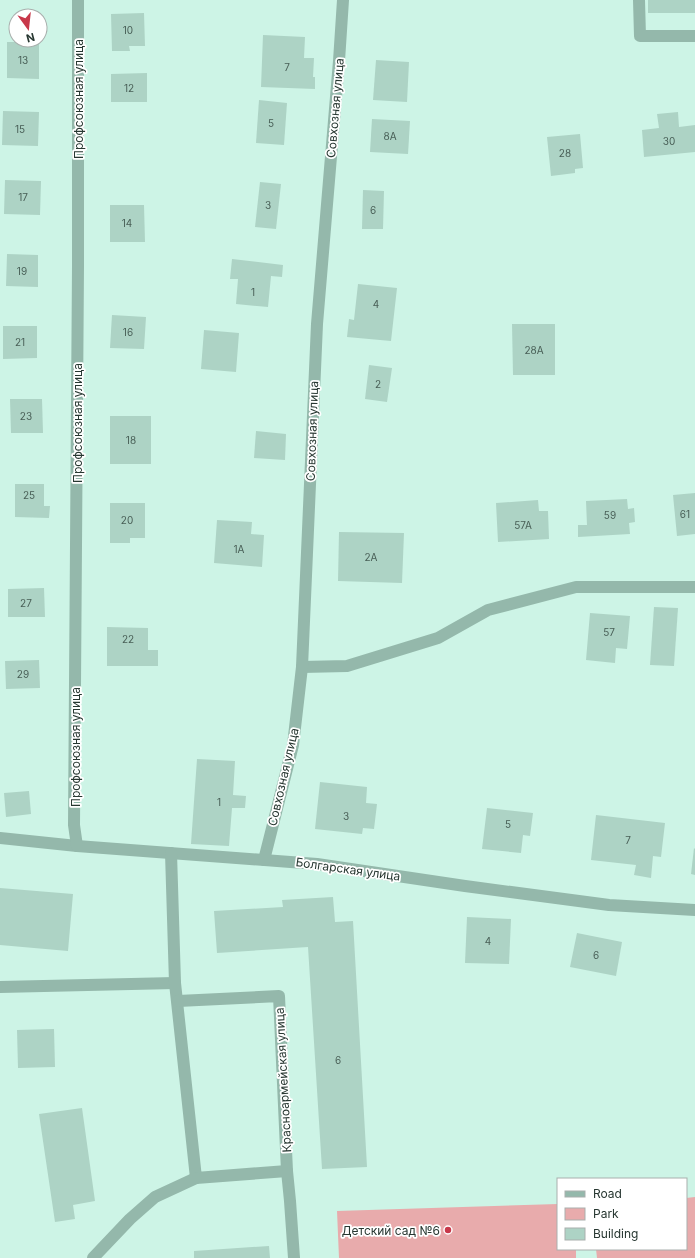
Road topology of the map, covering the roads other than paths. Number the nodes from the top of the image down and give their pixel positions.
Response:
1 (78, 0) edge
2 (343, 0) edge
3 (639, 0) edge
4 (695, 36) edge
5 (695, 587) edge
6 (302, 667) junction
7 (0, 838) edge
8 (77, 846) junction
9 (171, 853) junction
10 (264, 860) junction
11 (695, 910) edge
12 (175, 983) junction
13 (0, 986) edge
14 (178, 1001) junction
15 (287, 1171) junction
16 (196, 1178) junction
17 (93, 1258) edge
18 (294, 1258) edge

1 - 8 street, Профсоюзная улица
2 - 6 street, Совхозная улица
3 - 4 street
5 - 6 street
6 - 10 street, Совхозная улица
7 - 8 street, Болгарская улица
8 - 9 street, Болгарская улица
9 - 10 street, Болгарская улица
9 - 12 street
10 - 11 street, Болгарская улица
12 - 13 street
12 - 14 street
14 - 15 street, Красноармейская улица
14 - 16 street
15 - 16 street
15 - 18 street, Красноармейская улица
16 - 17 street

